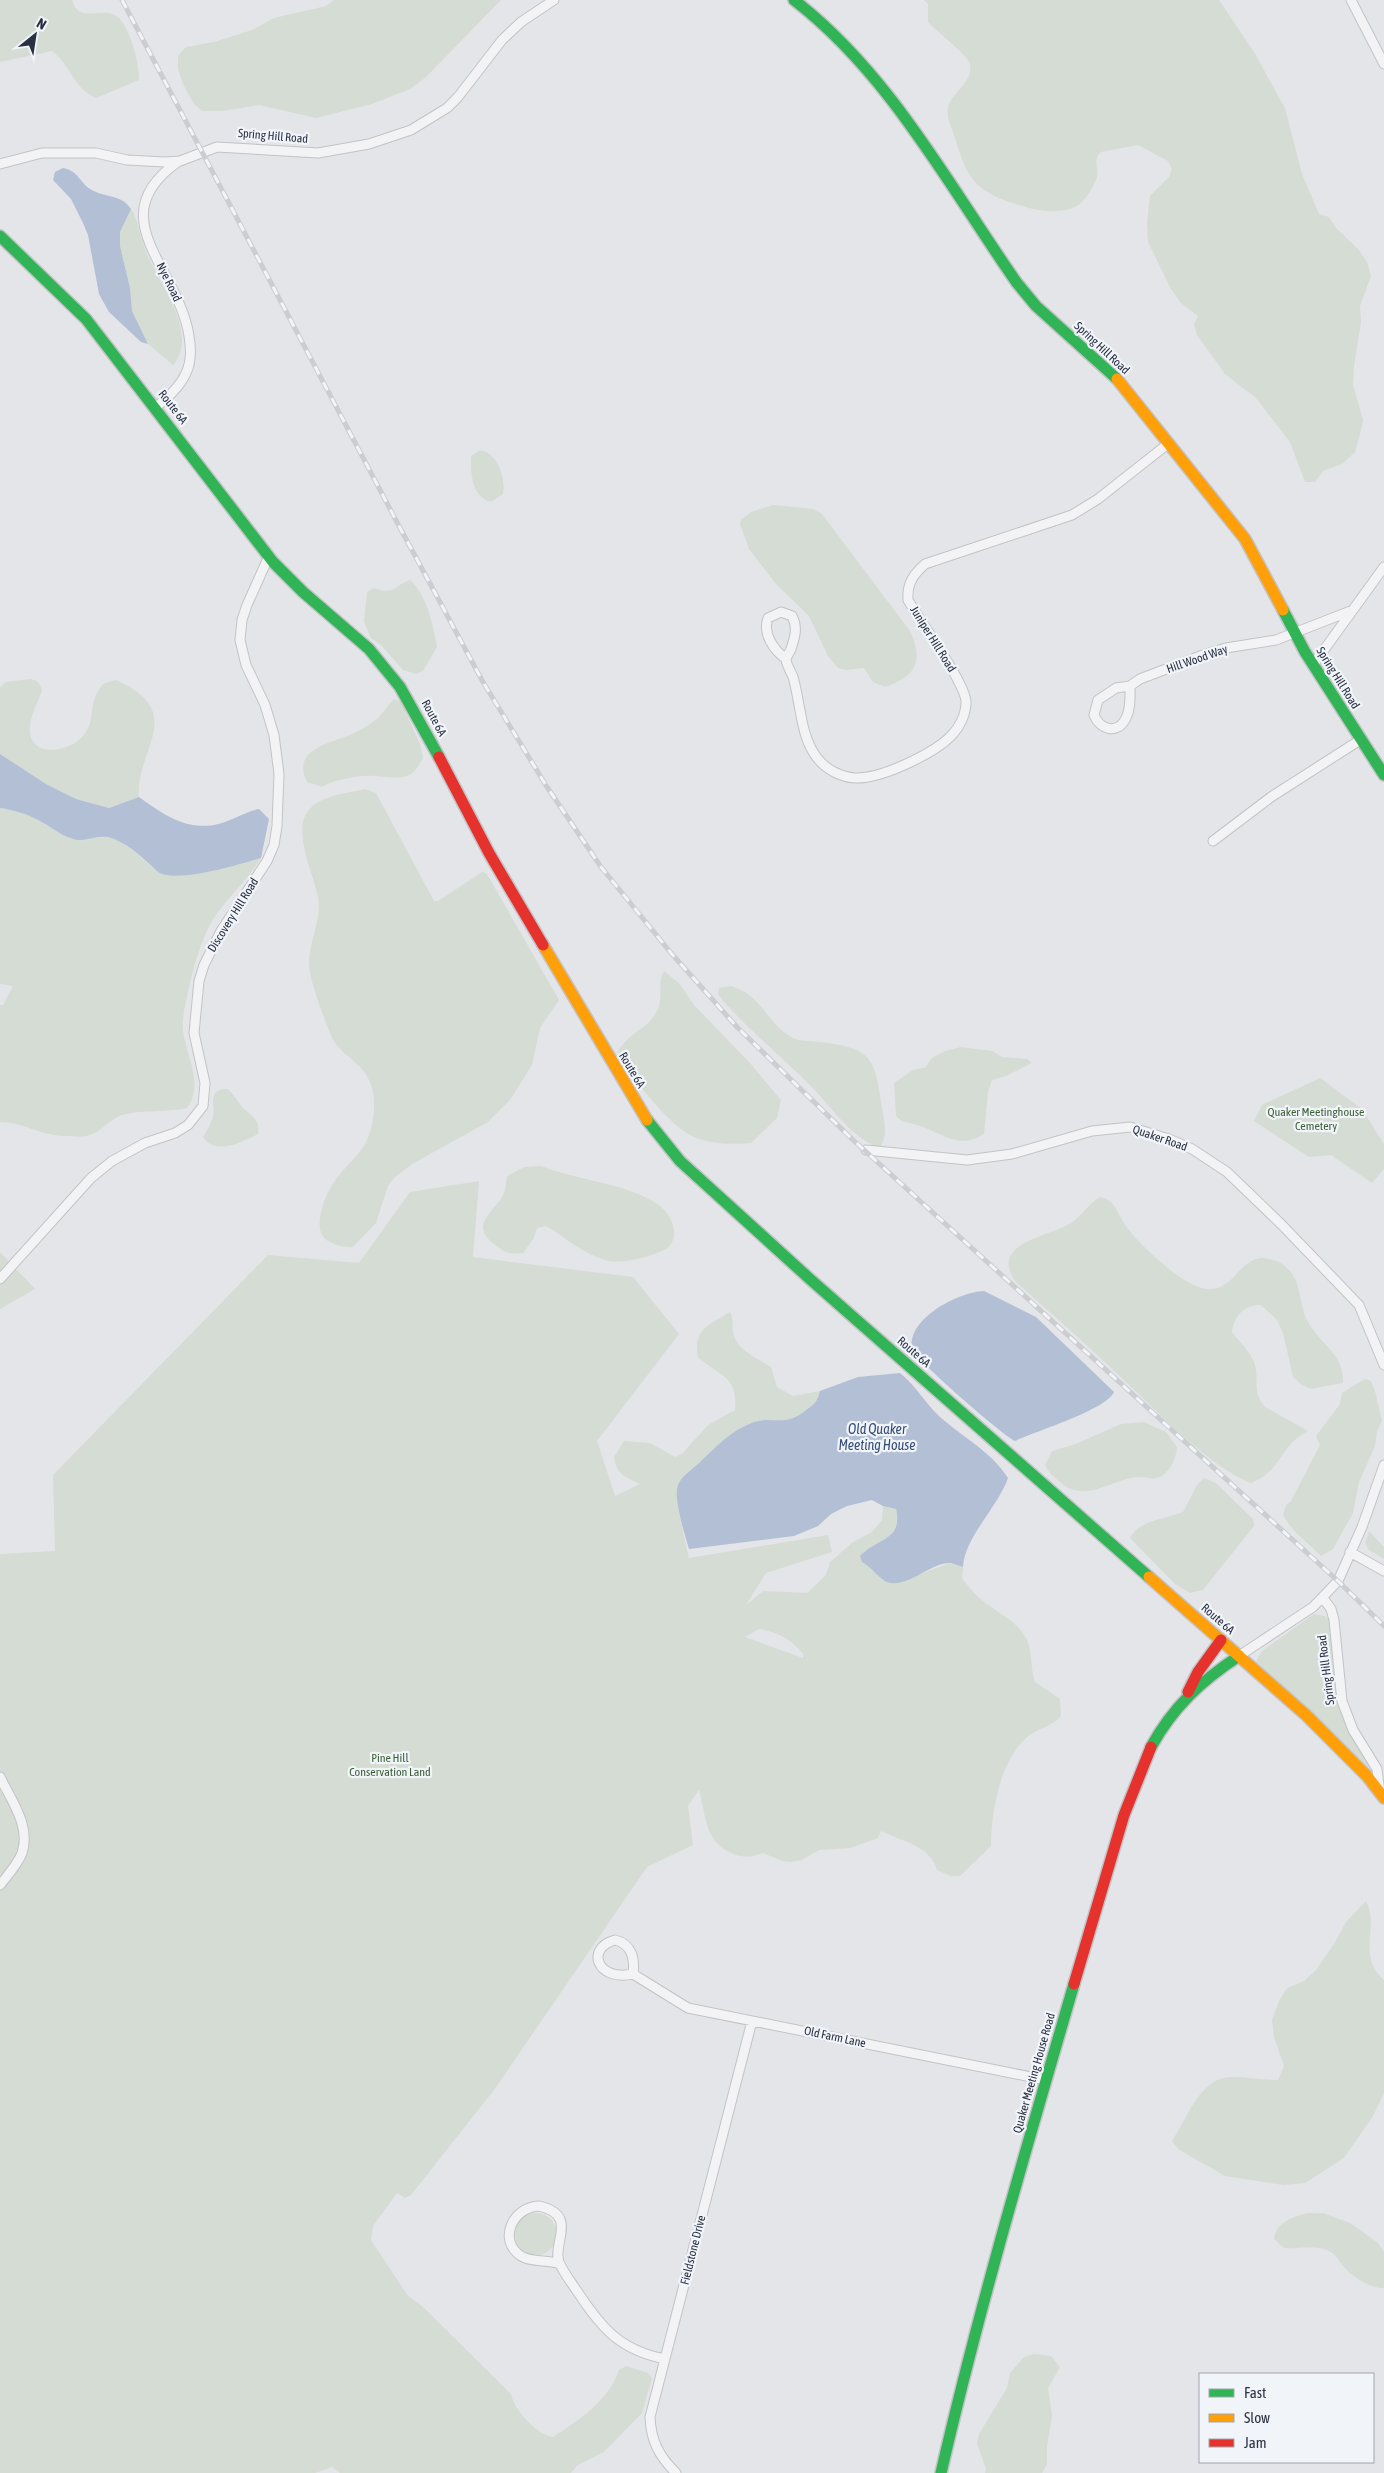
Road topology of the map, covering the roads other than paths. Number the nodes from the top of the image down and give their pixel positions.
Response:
1 (554, 0) edge
2 (794, 0) edge
3 (1350, 0) edge
4 (1384, 64) edge
5 (180, 161) junction
6 (0, 164) edge
7 (0, 236) edge
8 (156, 407) junction
9 (1170, 443) junction
10 (269, 556) junction
11 (1384, 567) edge
12 (1353, 610) junction
13 (1296, 634) junction
14 (786, 659) junction
15 (1313, 665) junction
16 (1130, 686) junction
17 (1360, 740) junction
18 (1384, 775) edge
19 (1214, 841) dead end
20 (866, 1150) dead end
21 (0, 1279) edge
22 (1384, 1365) edge
23 (1384, 1465) edge
24 (1350, 1552) junction
25 (1384, 1571) edge
26 (1323, 1598) junction
27 (1221, 1640) junction
28 (1239, 1656) junction
29 (1187, 1694) junction
30 (0, 1777) edge
31 (1382, 1795) edge
32 (0, 1885) edge
33 (633, 1974) junction
34 (752, 2021) junction
35 (1046, 2080) junction
36 (560, 2264) junction
37 (664, 2360) junction
38 (676, 2473) edge
39 (941, 2473) edge

1 - 5 street, Spring Hill Road
2 - 9 main road, Spring Hill Road
3 - 4 street
5 - 6 street, Spring Hill Road
5 - 8 street, Nye Road
7 - 8 main road, Route 6A
8 - 10 main road, Route 6A
9 - 13 main road, Spring Hill Road
9 - 14 street, Juniper Hill Road
10 - 21 street, Discovery Hill Road
10 - 27 main road, Route 6A
11 - 12 street
12 - 13 street, Hill Wood Way
12 - 15 street
13 - 15 main road, Spring Hill Road
13 - 16 street, Hill Wood Way
14 - 14 street, Juniper Hill Road
15 - 17 main road, Spring Hill Road
16 - 16 street, Hill Wood Way
17 - 18 main road, Spring Hill Road
17 - 19 street
20 - 22 street, Quaker Road
23 - 24 street
24 - 25 street
24 - 26 street
26 - 28 street
26 - 31 street, Spring Hill Road
27 - 28 main road, Route 6A
27 - 29 main road, Quaker Meeting House Road
28 - 29 main road, Quaker Meeting House Road
28 - 31 main road, Route 6A
29 - 35 main road, Quaker Meeting House Road
30 - 32 street
33 - 33 street
33 - 34 street, Old Farm Lane
34 - 35 street, Old Farm Lane
34 - 37 street, Fieldstone Drive
35 - 39 main road, Quaker Meeting House Road
36 - 36 street
36 - 37 street
37 - 38 street, Fieldstone Drive

